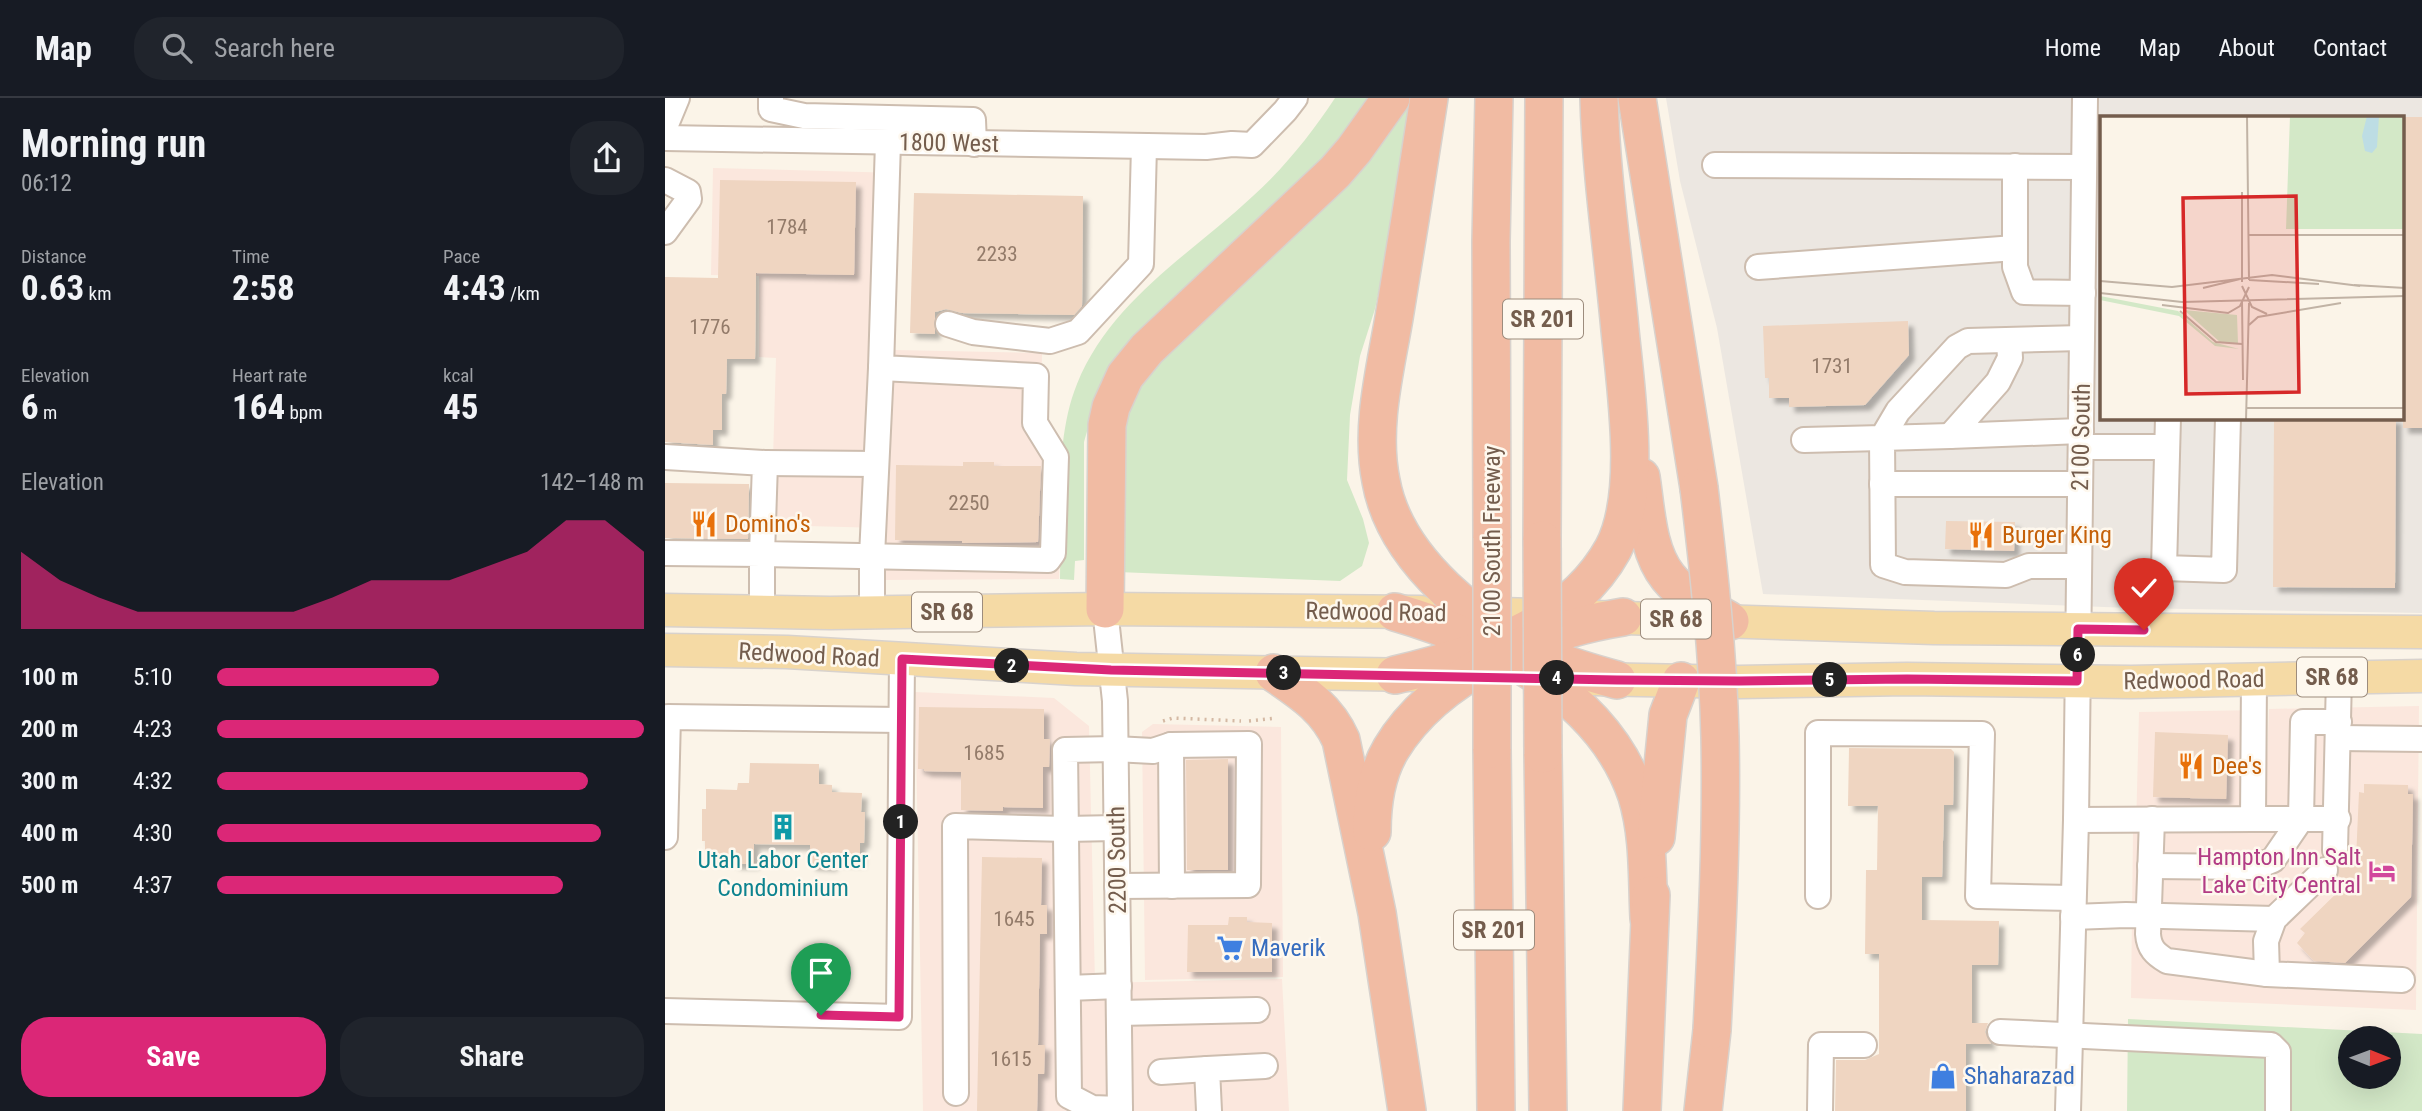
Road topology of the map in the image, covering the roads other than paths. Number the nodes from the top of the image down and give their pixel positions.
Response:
1 (675, 98) edge
2 (771, 98) edge
3 (1295, 98) edge
4 (1391, 98) edge
5 (1429, 98) edge
6 (1494, 98) edge
7 (1544, 98) edge
8 (1599, 98) edge
9 (1637, 98) edge
10 (2085, 98) edge
11 (2093, 124) edge
12 (665, 127) edge
13 (665, 138) edge
14 (888, 142) junction
15 (974, 144) junction
16 (1144, 146) junction
17 (1715, 165) dead end
18 (2015, 166) junction
19 (2084, 167) junction
20 (665, 180) edge
21 (665, 232) edge
22 (2015, 248) junction
23 (1758, 267) dead end
24 (2089, 285) edge
25 (948, 324) dead end
26 (2082, 338) junction
27 (2009, 340) junction
28 (881, 368) junction
29 (1627, 404) junction
30 (2168, 420) edge
31 (2228, 420) edge
32 (1950, 436) junction
33 (1882, 438) junction
34 (2081, 439) junction
35 (1804, 440) dead end
36 (2168, 447) junction
37 (665, 457) edge
38 (765, 463) junction
39 (876, 464) junction
40 (1882, 484) junction
41 (2080, 484) junction
42 (665, 553) edge
43 (762, 554) junction
44 (871, 556) junction
45 (2079, 566) junction
46 (1105, 609) junction
47 (665, 610) edge
48 (762, 612) junction
49 (1395, 612) joint
50 (872, 613) junction
51 (1553, 614) junction
52 (1623, 617) junction
53 (1730, 621) junction
54 (2078, 629) junction
55 (2422, 632) edge
56 (1495, 645) junction
57 (665, 650) edge
58 (902, 659) junction
59 (1111, 670) junction
60 (1274, 673) junction
61 (1395, 675) joint
62 (2422, 676) edge
63 (2339, 677) junction
64 (1543, 678) junction
65 (2254, 679) junction
66 (1617, 680) junction
67 (1681, 681) junction
68 (2077, 681) junction
69 (901, 720) junction
70 (2339, 730) junction
71 (2422, 739) edge
72 (1171, 745) junction
73 (1115, 749) junction
74 (2152, 818) junction
75 (2253, 819) junction
76 (2301, 819) junction
77 (2338, 819) junction
78 (2075, 820) junction
79 (1117, 828) junction
80 (1066, 829) junction
81 (665, 836) edge
82 (2150, 866) junction
83 (1117, 886) junction
84 (1173, 886) junction
85 (1818, 896) dead end
86 (2073, 908) junction
87 (1377, 913) junction
88 (2148, 916) junction
89 (1649, 918) junction
90 (2273, 919) junction
91 (2267, 974) junction
92 (2402, 980) dead end
93 (1119, 986) junction
94 (1068, 988) junction
95 (1257, 1010) dead end
96 (665, 1012) edge
97 (1119, 1013) junction
98 (2000, 1032) dead end
99 (2070, 1034) junction
100 (1864, 1045) dead end
101 (1265, 1066) dead end
102 (1207, 1069) junction
103 (1161, 1072) dead end
104 (956, 1093) dead end
105 (1120, 1110) edge
106 (1209, 1111) edge
107 (1406, 1111) edge
108 (1496, 1111) edge
109 (1548, 1111) edge
110 (1642, 1111) edge
111 (1703, 1111) edge
112 (1820, 1111) edge
113 (2068, 1111) edge
114 (2278, 1111) edge

1 - 12 street
2 - 15 street
3 - 16 street, 1800 West
4 - 46 highway
5 - 56 highway
6 - 108 highway, 2100 South Freeway / SR 201, bridge
7 - 109 highway, 2100 South Freeway / SR 201, bridge
8 - 29 highway
9 - 111 highway, bridge
10 - 11 street, 2100 South
11 - 19 street, 2100 South
13 - 14 street, 1800 West
14 - 15 street, 1800 West
14 - 28 street
15 - 16 street, 1800 West
16 - 25 street
17 - 18 street
18 - 19 street
18 - 22 street
19 - 24 street, 2100 South
20 - 21 street
22 - 23 street
22 - 24 street
24 - 26 street, 2100 South
26 - 27 street
26 - 34 street, 2100 South
27 - 32 street
27 - 33 street
28 - 39 street
28 - 44 street
29 - 51 highway
29 - 53 highway
30 - 36 street
31 - 36 street
32 - 33 street
32 - 34 street
33 - 35 street
33 - 40 street
34 - 36 street
34 - 41 street, 2100 South
37 - 38 street
38 - 39 street
38 - 43 street
39 - 44 street
40 - 41 street
40 - 45 street
41 - 45 street, 2100 South
42 - 43 street
43 - 44 street
43 - 48 street
44 - 50 street
45 - 54 street, 2100 South
46 - 49 main road, Redwood Road / SR 68
46 - 50 main road, Redwood Road / SR 68
46 - 59 street, 2200 South
47 - 48 main road, Redwood Road / SR 68
48 - 50 main road, Redwood Road / SR 68
49 - 56 highway
51 - 52 main road, Redwood Road / SR 68
51 - 56 highway
52 - 53 main road, Redwood Road / SR 68
52 - 56 highway
53 - 54 main road, Redwood Road / SR 68
54 - 55 main road, Redwood Road / SR 68
54 - 68 street, 2100 South
56 - 61 highway
56 - 64 highway
56 - 66 highway
56 - 87 highway
57 - 58 main road, Redwood Road / SR 68
58 - 59 main road, Redwood Road / SR 68
58 - 69 street
59 - 60 main road, Redwood Road / SR 68
59 - 73 street, 2200 South
60 - 61 main road, Redwood Road / SR 68
60 - 87 highway
62 - 63 main road, Redwood Road / SR 68
63 - 65 main road, Redwood Road / SR 68
63 - 70 street
64 - 66 main road, Redwood Road / SR 68
64 - 89 highway
65 - 68 main road, Redwood Road / SR 68
65 - 75 street
66 - 67 main road, Redwood Road / SR 68
67 - 68 main road, Redwood Road / SR 68
67 - 89 highway
68 - 78 street, 2100 South
69 - 81 street
69 - 96 street
70 - 71 street
70 - 76 street
70 - 77 street
72 - 73 street
72 - 84 street
72 - 84 street
73 - 79 street, 2200 South
73 - 80 street
74 - 75 street
74 - 78 street
74 - 82 street
75 - 76 street
76 - 77 street
76 - 82 street
77 - 90 street
78 - 86 street, 2100 South
79 - 80 street
79 - 83 street, 2200 South
80 - 94 street
80 - 104 street
82 - 88 street
83 - 84 street
83 - 93 street, 2200 South
85 - 86 street
86 - 88 street
86 - 99 street, 2100 South
87 - 107 highway
88 - 90 street
88 - 91 street
89 - 110 highway
90 - 91 street
91 - 92 street
93 - 94 street
93 - 97 street, 2200 South
94 - 105 street
95 - 97 street
97 - 105 street, 2200 South
98 - 99 street
99 - 113 street, 2100 South
99 - 114 street
100 - 112 street
101 - 102 street
102 - 103 street
102 - 106 street

